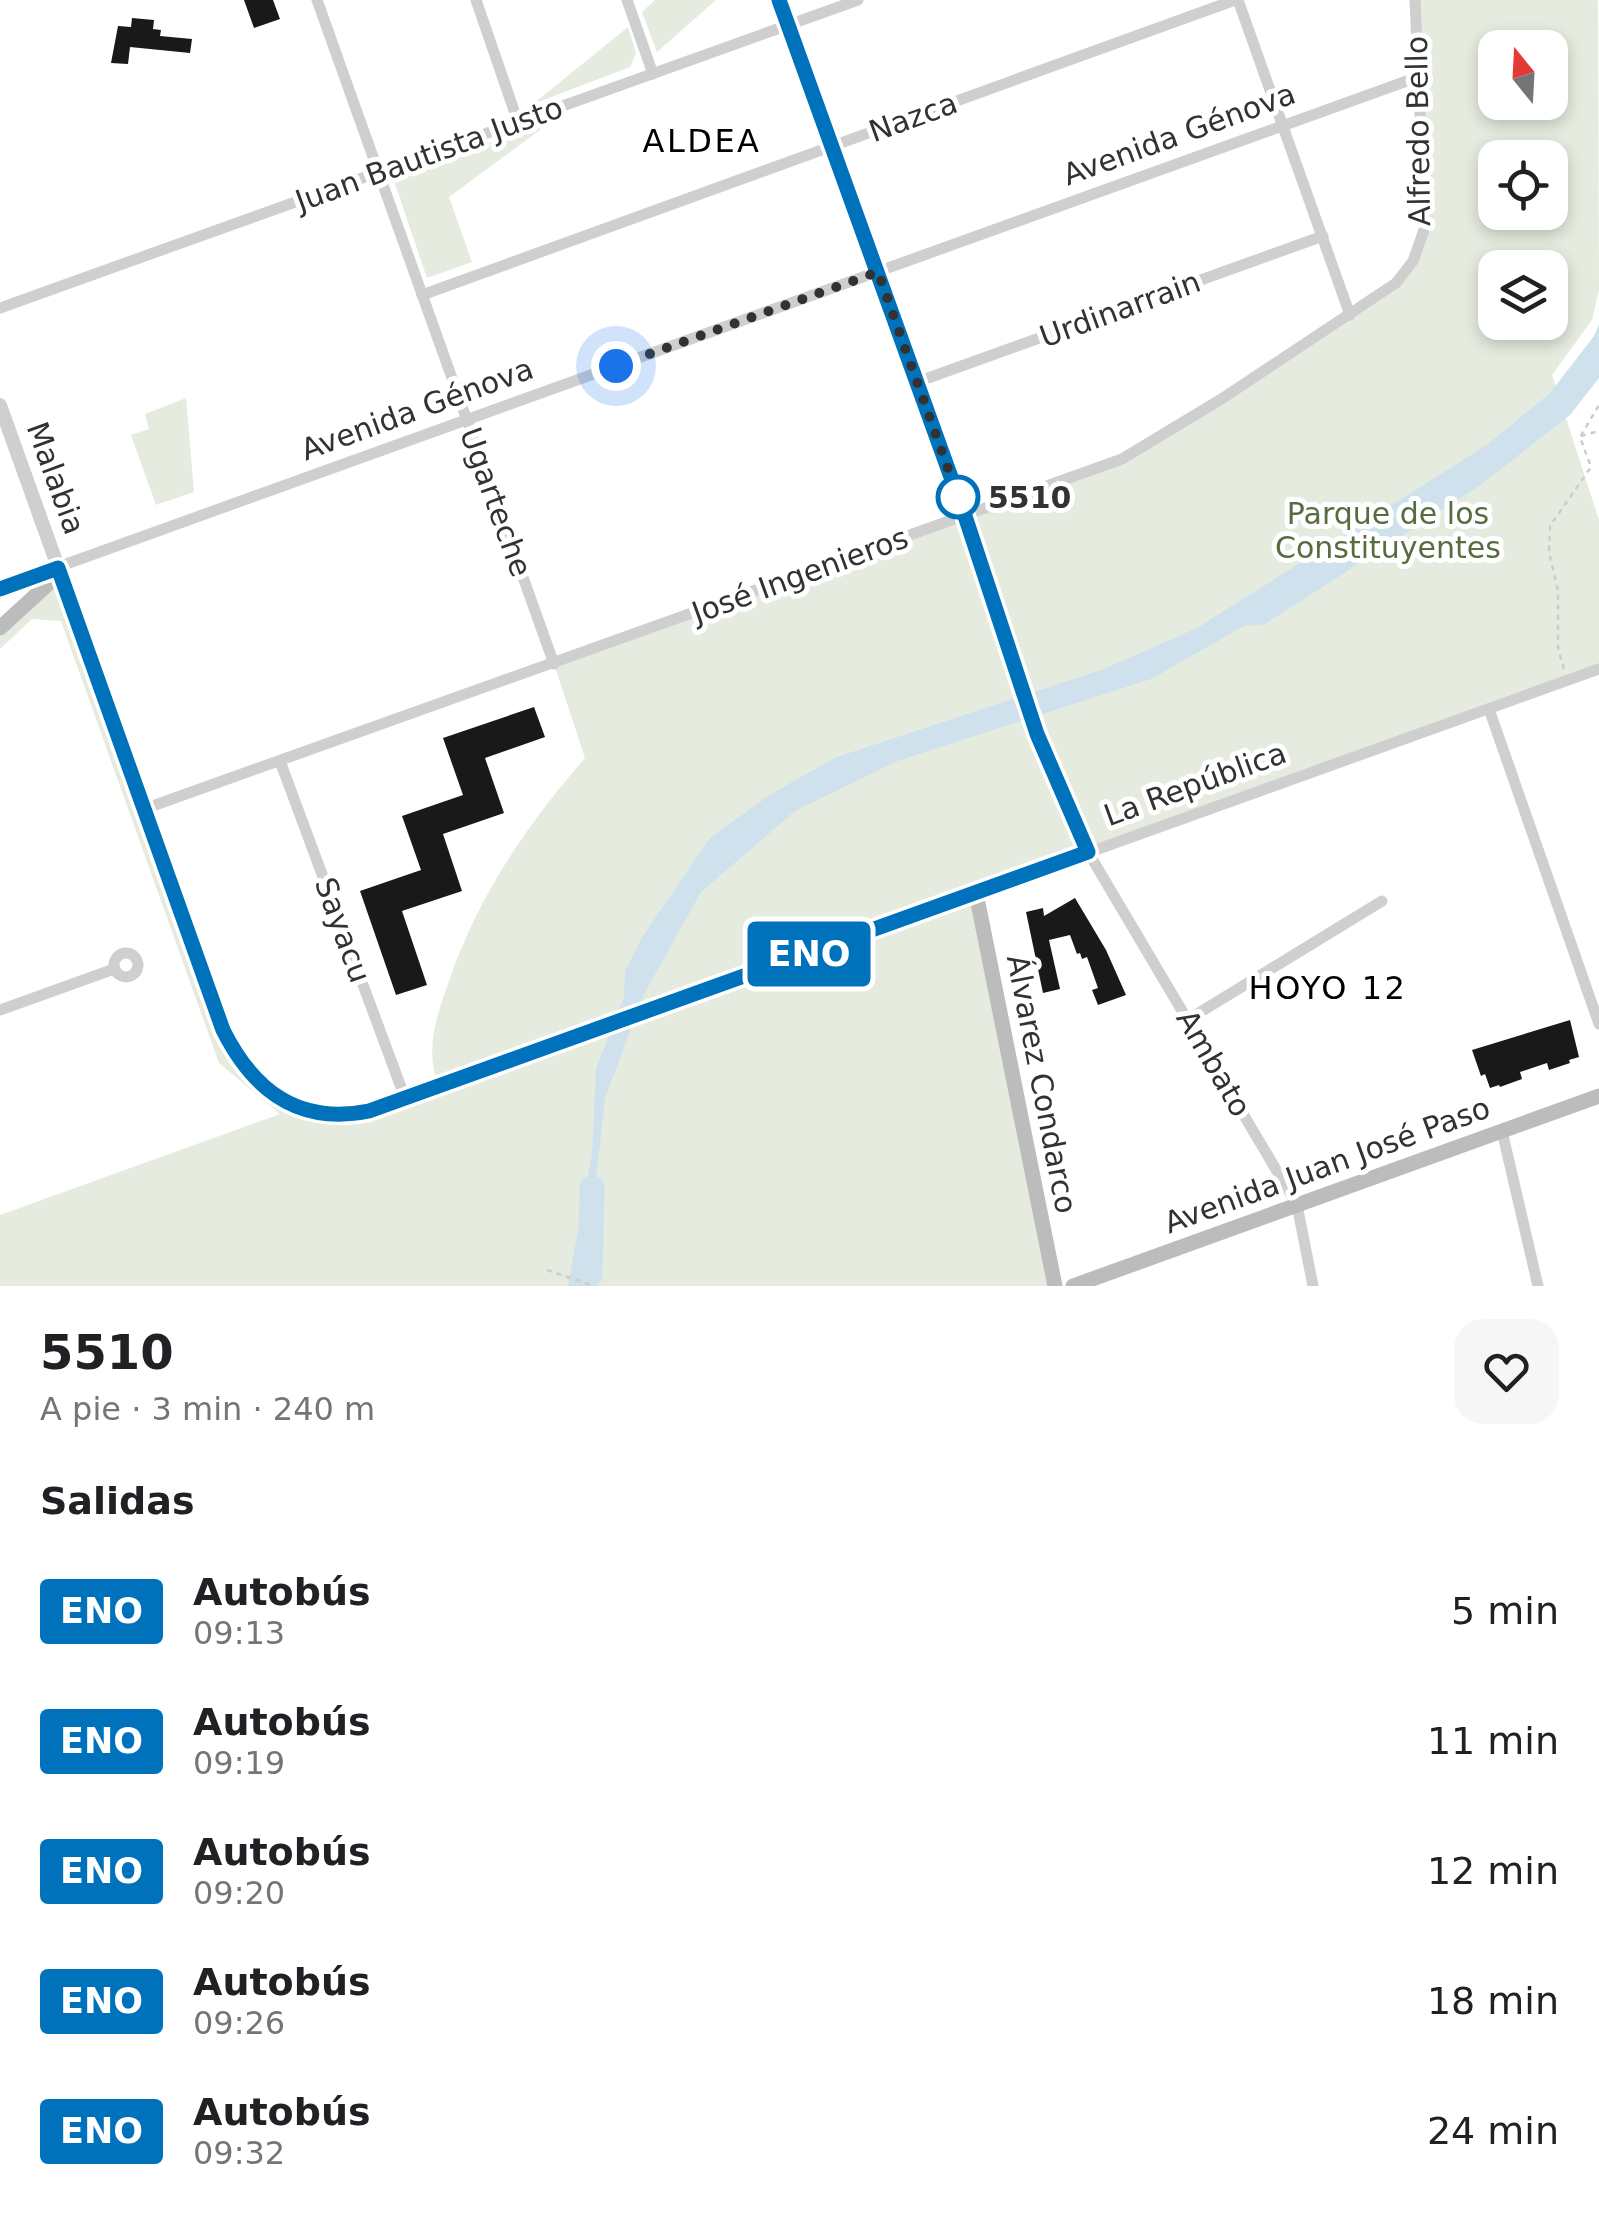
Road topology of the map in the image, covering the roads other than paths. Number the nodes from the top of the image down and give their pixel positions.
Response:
1 (316, 0) edge
2 (476, 0) edge
3 (627, 0) edge
4 (779, 0) edge
5 (858, 0) edge
6 (1236, 0) edge
7 (1415, 0) edge
8 (788, 25) junction
9 (653, 74) junction
10 (1418, 77) junction
11 (518, 122) junction
12 (1283, 126) junction
13 (832, 146) junction
14 (378, 172) junction
15 (1322, 236) junction
16 (1414, 261) joint
17 (878, 272) junction
18 (422, 294) junction
19 (0, 308) edge
20 (1350, 314) junction
21 (917, 382) junction
22 (0, 406) edge
23 (467, 420) junction
24 (965, 516) junction
25 (59, 570) junction
26 (0, 589) edge
27 (3, 618) edge
28 (554, 664) junction
29 (1599, 668) edge
30 (1489, 709) junction
31 (280, 761) junction
32 (144, 809) junction
33 (1088, 852) junction
34 (976, 893) junction
35 (1382, 901) dead end
36 (114, 969) dead end
37 (0, 1010) edge
38 (1189, 1020) junction
39 (1599, 1024) edge
40 (1599, 1096) edge
41 (405, 1098) junction
42 (299, 1108) joint
43 (1502, 1131) junction
44 (1297, 1205) junction
45 (1055, 1286) edge
46 (1073, 1286) edge
47 (1312, 1286) edge
48 (1538, 1286) edge

1 - 14 street, Ugarteche
2 - 11 street
3 - 9 street
4 - 8 street
5 - 8 street, Juan Bautista Justo
6 - 12 street
6 - 13 street, Nazca
7 - 10 street, Alfredo Bello
8 - 9 street, Juan Bautista Justo
8 - 13 street
9 - 11 street, Juan Bautista Justo
10 - 12 street, Avenida Génova
10 - 16 street, Alfredo Bello
11 - 14 street, Juan Bautista Justo
12 - 15 street
12 - 17 street, Avenida Génova
13 - 17 street
13 - 18 street, Nazca
14 - 18 street, Ugarteche
14 - 19 street, Juan Bautista Justo
15 - 20 street
15 - 21 street, Urdinarrain
16 - 20 street, José Ingenieros
17 - 21 street
17 - 23 street, Avenida Génova
18 - 23 street, Ugarteche
20 - 24 street, José Ingenieros
21 - 24 street
22 - 25 street, Malabia
23 - 25 street, Avenida Génova
23 - 28 street, Ugarteche
24 - 28 street, José Ingenieros
24 - 33 street
25 - 26 main road, Avenida Génova
25 - 27 main road
25 - 32 main road, Malabia
28 - 31 street, José Ingenieros
29 - 30 street, La República
30 - 33 street, La República
30 - 39 street
31 - 32 street, José Ingenieros
31 - 41 street, Sayacu
32 - 42 main road, Malabia
33 - 34 street, La República
33 - 38 street, Ambato
34 - 41 main road, La República
34 - 45 main road, Álvarez Condarco
35 - 38 street
36 - 37 street
38 - 44 street, Ambato
40 - 43 main road, Avenida Juan José Paso
41 - 42 main road, La República
43 - 44 main road, Avenida Juan José Paso
43 - 48 street
44 - 46 main road, Avenida Juan José Paso
44 - 47 street, Ambato

